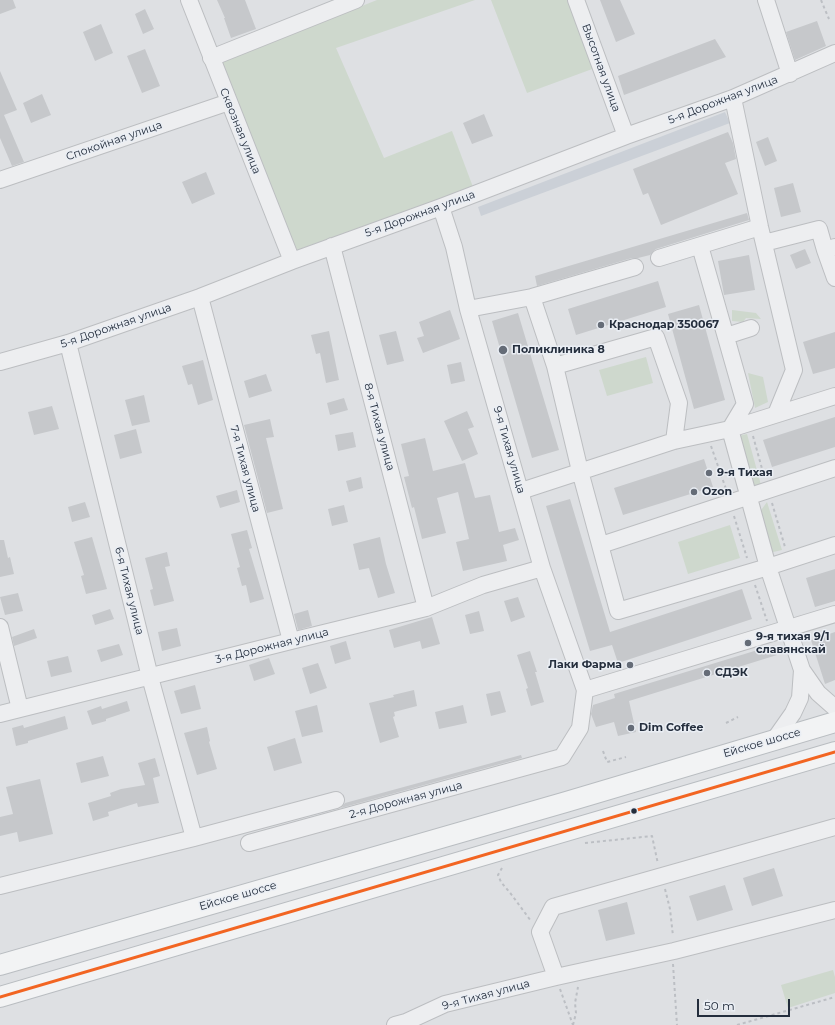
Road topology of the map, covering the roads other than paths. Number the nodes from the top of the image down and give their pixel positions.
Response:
1 (189, 0) edge
2 (356, 0) edge
3 (576, 0) edge
4 (766, 0) edge
5 (835, 53) edge
6 (211, 58) junction
7 (790, 74) junction
8 (733, 98) junction
9 (229, 102) junction
10 (626, 136) junction
11 (0, 180) edge
12 (441, 207) junction
13 (760, 227) junction
14 (764, 243) junction
15 (332, 246) junction
16 (700, 246) junction
17 (830, 249) edge
18 (659, 258) dead end
19 (292, 261) junction
20 (635, 267) dead end
21 (835, 278) edge
22 (200, 297) junction
23 (532, 297) junction
24 (468, 309) junction
25 (752, 328) dead end
26 (726, 336) junction
27 (68, 343) junction
28 (0, 362) edge
29 (555, 366) junction
30 (835, 396) edge
31 (776, 414) junction
32 (730, 429) junction
33 (674, 441) junction
34 (835, 468) edge
35 (580, 471) junction
36 (521, 491) junction
37 (748, 497) junction
38 (601, 545) junction
39 (835, 545) edge
40 (768, 566) junction
41 (542, 568) junction
42 (426, 608) junction
43 (835, 614) edge
44 (0, 627) edge
45 (787, 629) junction
46 (291, 641) junction
47 (802, 670) junction
48 (150, 677) junction
49 (585, 690) junction
50 (835, 708) edge
51 (20, 709) junction
52 (0, 714) edge
53 (835, 722) edge
54 (774, 740) junction
55 (835, 752) edge
56 (336, 800) dead end
57 (835, 827) edge
58 (194, 838) junction
59 (249, 843) dead end
60 (0, 886) edge
61 (835, 910) edge
62 (0, 965) edge
63 (556, 977) junction
64 (0, 997) edge
65 (395, 1025) edge

1 - 6 street, Сквозная улица
2 - 6 street
3 - 10 street, Высотная улица
4 - 7 street
5 - 7 street, 5-я Дорожная улица
6 - 9 street, Сквозная улица
7 - 8 street, 5-я Дорожная улица
8 - 10 street, 5-я Дорожная улица
8 - 13 street
9 - 11 street, Спокойная улица
9 - 19 street, Сквозная улица
10 - 12 street, 5-я Дорожная улица
12 - 15 street, 5-я Дорожная улица
12 - 24 street, 9-я Тихая улица
13 - 14 street
13 - 16 street
14 - 17 street
14 - 31 street
15 - 19 street, 5-я Дорожная улица
15 - 42 street, 8-я Тихая улица
16 - 18 street
16 - 26 street
17 - 21 street
19 - 22 street, 5-я Дорожная улица
20 - 23 street
22 - 27 street, 5-я Дорожная улица
22 - 46 street, 7-я Тихая улица
23 - 24 street
23 - 29 street
24 - 36 street, 9-я Тихая улица
25 - 26 street
26 - 32 street
27 - 28 street, 5-я Дорожная улица
27 - 48 street, 6-я Тихая улица
29 - 33 street
29 - 35 street
30 - 31 street
31 - 32 street
32 - 33 street
32 - 37 street
33 - 35 street
34 - 37 street
35 - 36 street
35 - 38 street
36 - 41 street, 9-я Тихая улица
37 - 38 street
37 - 40 street
38 - 40 street
39 - 40 street
40 - 45 street
41 - 42 street, 3-я Дорожная улица
41 - 49 street, 9-я Тихая улица
42 - 46 street, 3-я Дорожная улица
43 - 45 street
44 - 51 street
45 - 47 street
45 - 49 street
46 - 48 street, 3-я Дорожная улица
47 - 50 street
47 - 54 street
48 - 51 street, 3-я Дорожная улица
48 - 58 street, 6-я Тихая улица
49 - 59 street, 2-я Дорожная улица
51 - 52 street, 3-я Дорожная улица
53 - 54 main road, Ейское шоссе
54 - 62 main road, Ейское шоссе
55 - 64 main road
56 - 58 street
57 - 63 street
58 - 60 street
61 - 63 street, 9-я Тихая улица
63 - 65 street, 9-я Тихая улица

